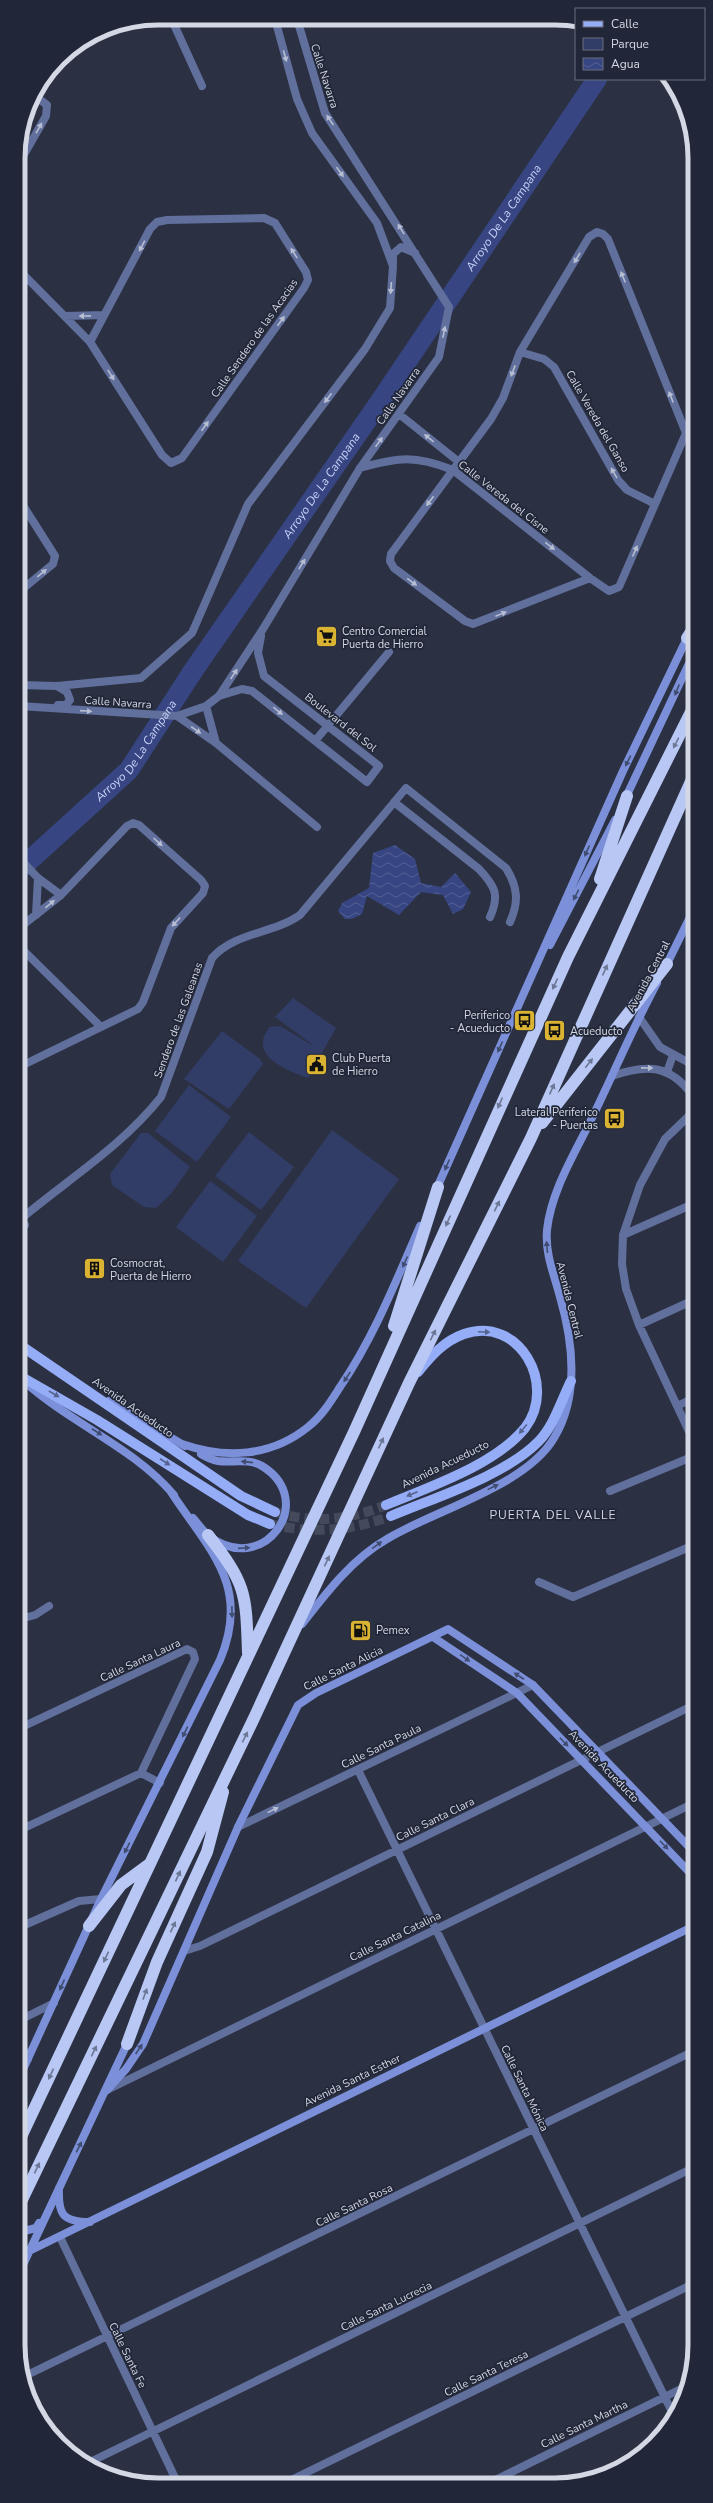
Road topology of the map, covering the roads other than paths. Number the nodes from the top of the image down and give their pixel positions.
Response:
1 (174, 25) edge
2 (277, 25) edge
3 (299, 25) edge
4 (202, 86) dead end
5 (39, 99) edge
6 (25, 153) edge
7 (417, 255) junction
8 (393, 266) junction
9 (25, 276) edge
10 (104, 315) junction
11 (65, 316) junction
12 (90, 342) junction
13 (520, 352) junction
14 (399, 414) junction
15 (459, 462) junction
16 (360, 468) junction
17 (453, 470) junction
18 (655, 504) junction
19 (25, 508) edge
20 (590, 578) junction
21 (25, 587) edge
22 (263, 629) junction
23 (688, 637) edge
24 (389, 652) dead end
25 (688, 666) edge
26 (25, 685) edge
27 (57, 686) junction
28 (219, 696) junction
29 (206, 706) junction
30 (25, 707) edge
31 (30, 707) junction
32 (173, 716) junction
33 (688, 718) edge
34 (329, 725) junction
35 (315, 741) junction
36 (216, 744) junction
37 (688, 788) edge
38 (627, 796) junction
39 (394, 802) junction
40 (317, 827) dead end
41 (25, 864) edge
42 (38, 878) junction
43 (61, 895) junction
44 (36, 915) junction
45 (490, 917) dead end
46 (688, 921) edge
47 (510, 922) dead end
48 (25, 923) edge
49 (25, 952) edge
50 (568, 957) junction
51 (667, 964) junction
52 (530, 978) junction
53 (639, 1017) junction
54 (101, 1027) junction
55 (673, 1056) junction
56 (688, 1063) edge
57 (25, 1064) edge
58 (667, 1072) junction
59 (612, 1076) junction
60 (688, 1090) edge
61 (688, 1117) edge
62 (531, 1138) junction
63 (438, 1187) junction
64 (688, 1207) edge
65 (25, 1214) edge
66 (623, 1235) junction
67 (688, 1303) edge
68 (639, 1325) junction
69 (25, 1348) edge
70 (380, 1372) junction
71 (25, 1380) edge
72 (571, 1381) junction
73 (25, 1382) edge
74 (409, 1382) junction
75 (98, 1399) junction
76 (688, 1401) edge
77 (677, 1406) junction
78 (688, 1429) edge
79 (182, 1444) junction
80 (688, 1458) edge
81 (610, 1491) dead end
82 (171, 1492) junction
83 (386, 1506) tunnel mouth
84 (275, 1512) tunnel mouth
85 (391, 1516) tunnel mouth
86 (270, 1524) tunnel mouth
87 (208, 1535) junction
88 (688, 1548) edge
89 (539, 1582) dead end
90 (49, 1606) dead end
91 (25, 1618) edge
92 (448, 1629) joint
93 (292, 1636) junction
94 (433, 1637) junction
95 (248, 1656) junction
96 (533, 1685) junction
97 (517, 1693) junction
98 (688, 1708) edge
99 (25, 1726) edge
100 (598, 1752) junction
101 (582, 1760) junction
102 (358, 1770) junction
103 (228, 1772) junction
104 (141, 1773) junction
105 (160, 1783) junction
106 (688, 1806) edge
107 (662, 1819) junction
108 (646, 1826) junction
109 (238, 1827) junction
110 (25, 1828) edge
111 (688, 1846) edge
112 (395, 1850) junction
113 (149, 1865) junction
114 (688, 1871) edge
115 (101, 1899) junction
116 (25, 1925) edge
117 (89, 1926) junction
118 (434, 1929) junction
119 (688, 1929) edge
120 (184, 1951) junction
121 (54, 2003) junction
122 (25, 2018) edge
123 (483, 2028) junction
124 (127, 2044) joint
125 (25, 2053) edge
126 (688, 2053) edge
127 (28, 2059) junction
128 (25, 2065) edge
129 (107, 2090) junction
130 (25, 2128) edge
131 (533, 2130) junction
132 (688, 2170) edge
133 (59, 2186) junction
134 (25, 2194) edge
135 (42, 2219) junction
136 (92, 2222) junction
137 (579, 2224) junction
138 (25, 2231) edge
139 (60, 2237) junction
140 (25, 2250) edge
141 (29, 2250) junction
142 (25, 2252) edge
143 (25, 2258) edge
144 (688, 2286) edge
145 (625, 2317) junction
146 (107, 2338) junction
147 (29, 2374) edge
148 (680, 2390) edge
149 (664, 2398) junction
150 (671, 2410) edge
151 (153, 2432) junction
152 (93, 2461) edge
153 (175, 2478) edge
154 (295, 2478) edge
155 (499, 2478) edge

1 - 4 street
2 -> 8 street, Calle Navarra
7 -> 3 street, Calle Navarra
6 -> 5 street
7 - 8 street
14 -> 7 street, Calle Navarra
8 -> 27 street, Calle Navarra
9 - 11 street, Calle Sendero de las Acacias
10 -> 11 street
10 - 12 street, Calle Sendero de las Acacias
12 -> 10 street, Calle Sendero de las Acacias
11 - 12 street, Calle Sendero de las Acacias
13 -> 15 street
18 -> 13 street, Calle Vereda del Ganso
18 -> 13 street
15 -> 14 street, Calle Vereda del Cisne
16 -> 14 street, Calle Navarra
15 - 17 street
16 - 17 street, Calle Vereda del Cisne
22 -> 16 street, Calle Navarra
17 -> 20 street, Calle Vereda del Cisne
17 -> 20 street
20 -> 18 street, Calle Vereda del Cisne
21 -> 19 street
28 -> 22 street, Calle Navarra
22 - 34 street, Boulevard del Sol
23 -> 52 main road
24 - 34 street
25 -> 38 main road
26 - 27 street, Calle Navarra
27 - 31 street
28 - 29 street, Calle Navarra
28 -> 35 street, Boulevard del Sol
29 - 32 street, Calle Navarra
29 - 36 street
30 - 31 street, Calle Navarra
31 -> 32 street, Calle Navarra
32 -> 36 street
33 -> 50 highway
34 - 35 street
34 - 35 street, Boulevard del Sol
36 - 40 street
62 -> 37 highway
38 - 50 highway
38 -> 52 main road
39 - 45 street
39 - 47 street, Sendero de las Galeanas
39 - 65 street, Sendero de las Galeanas
41 - 42 street
42 - 43 street
42 - 44 street
44 -> 43 street
43 -> 54 street
44 - 48 street
46 - 51 main road, Avenida Central
49 - 54 street
50 -> 70 highway
51 - 53 main road, Avenida Central
62 -> 51 highway
52 -> 63 main road
53 - 55 street
53 - 59 main road, Avenida Central
54 - 57 street
55 - 56 street
55 - 58 street
59 -> 58 street
58 - 60 street
72 -> 59 main road, Avenida Central
61 - 66 street
74 -> 62 highway
63 - 70 highway
63 -> 79 main road
64 - 66 street
66 - 68 street
67 - 68 street
68 - 77 street
69 - 75 main road, Avenida Acueducto
70 - 95 highway
71 -> 86 main road
72 - 85 main road
93 -> 72 main road, Avenida Central
73 -> 82 main road
74 -> 83 main road, Avenida Acueducto
93 -> 74 highway
75 - 79 main road
75 - 84 main road, Avenida Acueducto
76 - 77 street
77 - 78 street
87 -> 79 main road
80 - 81 street
82 - 87 main road
82 -> 105 main road
87 - 95 highway
88 - 89 street
90 - 91 street
92 - 94 main road, Calle Santa Alicia
96 -> 92 main road, Avenida Acueducto
103 -> 93 highway
94 -> 97 main road, Avenida Acueducto
94 - 109 main road, Calle Santa Alicia
95 - 113 highway
96 - 97 street, Calle Santa Paula
96 - 100 main road, Avenida Acueducto
97 -> 101 main road, Avenida Acueducto
97 - 102 street, Calle Santa Paula
98 - 100 street, Calle Santa Clara
99 - 104 street, Calle Santa Laura
100 - 101 street, Calle Santa Clara
100 - 107 main road, Avenida Acueducto
101 - 108 main road, Avenida Acueducto
101 - 112 street, Calle Santa Clara
109 -> 102 street, Calle Santa Paula
102 - 112 street, Calle Santa Mónica
124 -> 103 highway
134 -> 103 highway
104 - 105 street
104 - 110 street
105 -> 115 main road
106 - 107 street, Calle Santa Catalina
107 - 108 street, Calle Santa Catalina
107 - 111 main road, Avenida Acueducto
108 -> 114 main road, Avenida Acueducto
108 - 118 street, Calle Santa Catalina
109 - 120 main road, Calle Santa Alicia
112 - 118 street, Calle Santa Mónica
112 - 120 street, Calle Santa Clara
113 - 117 highway
113 -> 130 highway
115 - 116 street
115 - 117 main road
117 -> 121 main road
118 - 123 street, Calle Santa Mónica
118 - 129 street, Calle Santa Catalina
119 - 123 main road, Avenida Santa Esther
129 -> 120 main road, Calle Santa Alicia
121 - 122 street
121 - 127 main road
123 - 131 street, Calle Santa Mónica
123 - 136 main road, Avenida Santa Esther
124 - 129 main road
125 - 127 street
126 - 131 street, Calle Santa Rosa
127 - 128 main road
133 -> 129 main road
131 - 137 street, Calle Santa Mónica
131 - 146 street, Calle Santa Rosa
132 - 137 street, Calle Santa Lucrecia
133 - 135 main road
133 - 136 main road
135 - 138 main road
135 - 141 main road
136 - 139 main road, Avenida Santa Esther
137 - 145 street, Calle Santa Mónica
137 - 151 street, Calle Santa Lucrecia
139 - 141 main road, Avenida Santa Esther
139 - 146 street, Calle Santa Fe
140 - 141 main road
141 - 142 main road, Avenida Santa Esther
141 - 143 main road
144 - 145 street, Calle Santa Teresa
145 - 149 street, Calle Santa Mónica
145 - 154 street, Calle Santa Teresa
146 - 147 street, Calle Santa Rosa
146 - 151 street, Calle Santa Fe
148 - 149 street, Calle Santa Martha
149 - 150 street, Calle Santa Mónica
149 - 155 street, Calle Santa Martha
151 - 152 street, Calle Santa Lucrecia
151 - 153 street, Calle Santa Fe

